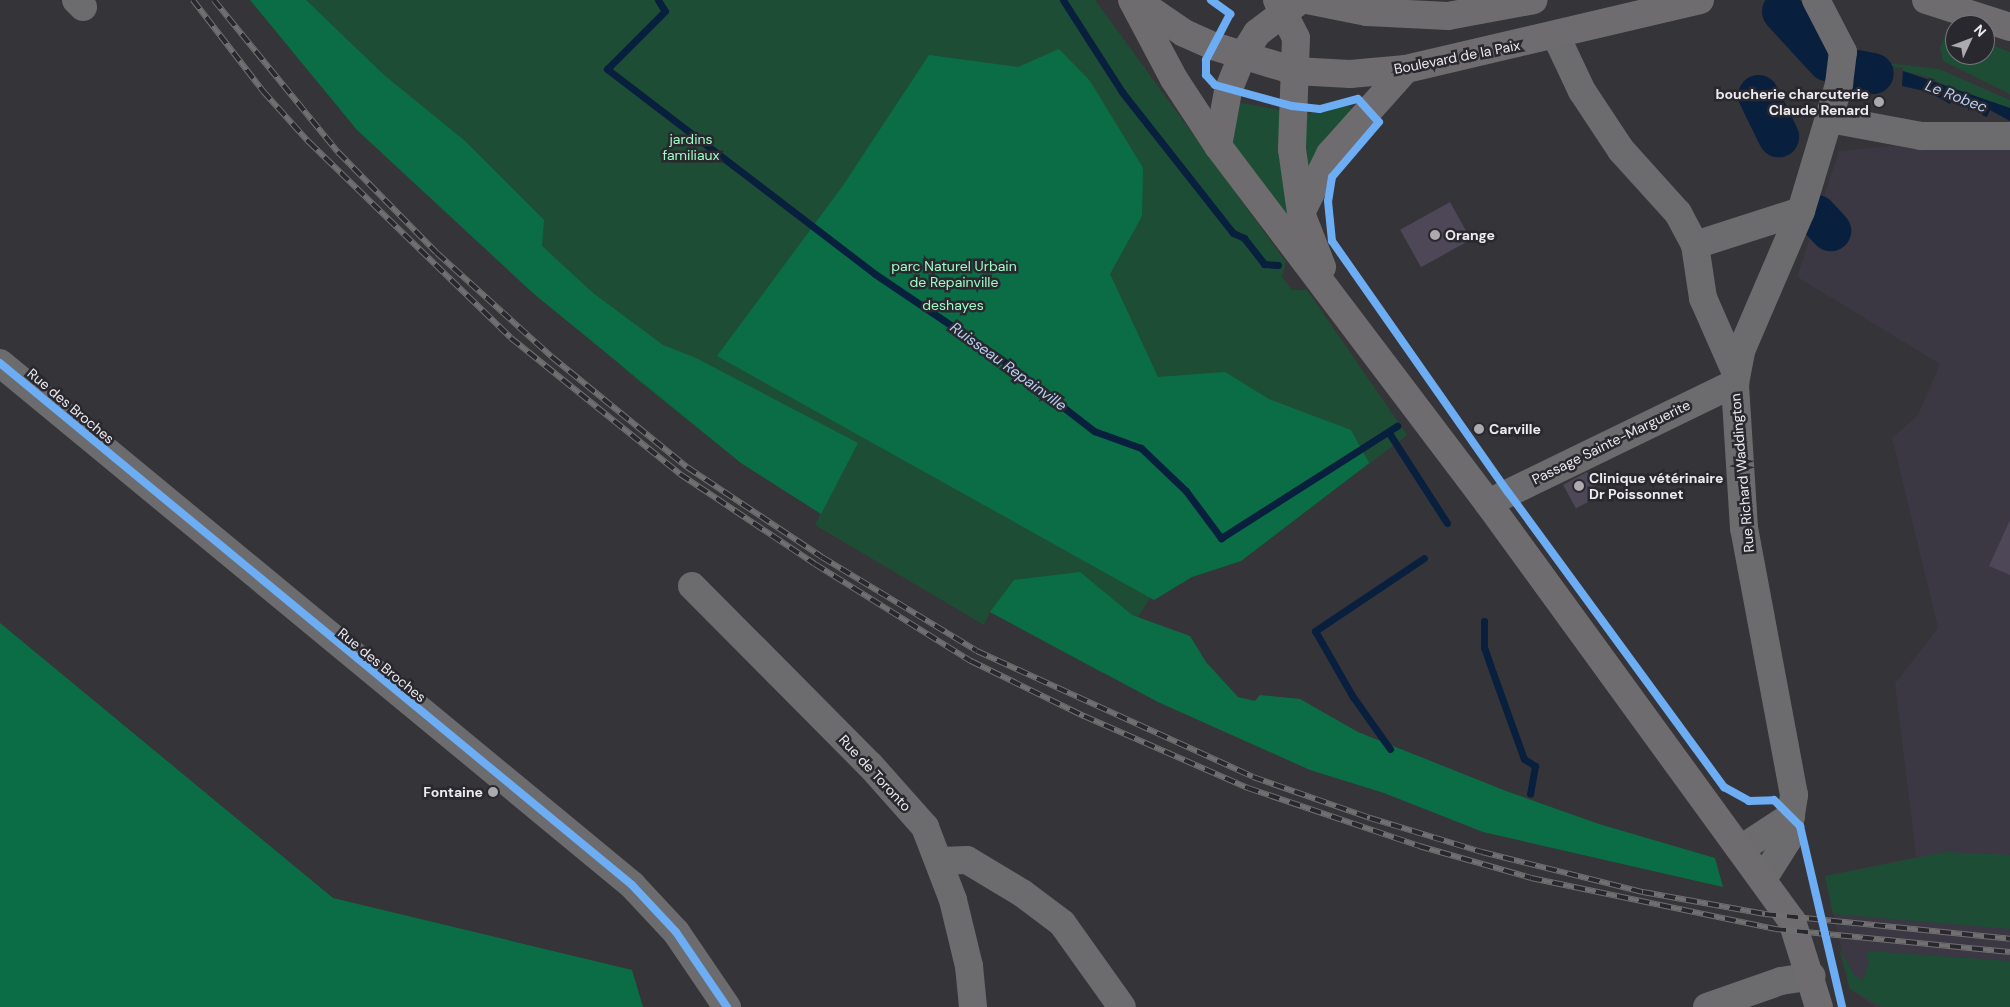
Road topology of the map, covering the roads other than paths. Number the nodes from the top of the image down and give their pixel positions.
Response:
1 (1134, 0) edge
2 (1534, 0) edge
3 (1700, 0) edge
4 (1816, 0) edge
5 (1926, 0) edge
6 (1292, 2) edge
7 (2010, 27) edge
8 (1556, 36) junction
9 (1242, 57) junction
10 (1406, 69) junction
11 (1296, 71) junction
12 (1830, 119) junction
13 (2010, 136) edge
14 (1218, 146) junction
15 (1801, 211) junction
16 (1301, 212) junction
17 (1695, 245) junction
18 (1335, 298) junction
19 (0, 363) edge
20 (1735, 378) junction
21 (1488, 503) junction
22 (692, 586) dead end
23 (1791, 816) junction
24 (1741, 849) junction
25 (940, 861) junction
26 (1763, 879) junction
27 (1812, 976) junction
28 (727, 1007) edge
29 (973, 1007) edge
30 (1122, 1007) edge
31 (1707, 1007) edge
32 (1819, 1007) edge

1 - 9 main road, Boulevard de la Paix
1 - 14 main road
2 - 6 main road
3 - 8 main road, Boulevard de la Paix
4 - 12 street, Rue Richard Waddington
5 - 7 main road
6 - 9 main road
6 - 11 main road
8 - 10 main road, Boulevard de la Paix
8 - 17 street
9 - 11 main road, Boulevard de la Paix
9 - 14 main road
10 - 11 main road, Boulevard de la Paix
10 - 16 main road
11 - 16 main road
12 - 13 street
12 - 15 street, Rue Richard Waddington
14 - 18 main road
15 - 17 street
15 - 20 street, Rue Richard Waddington
16 - 18 main road
17 - 20 street
18 - 21 main road
19 - 28 street, Rue des Broches
20 - 21 street, Passage Sainte-Marguerite
20 - 23 street, Rue Richard Waddington
21 - 24 main road
22 - 25 street, Rue de Toronto
23 - 24 street
23 - 26 street, Rue Richard Waddington
24 - 26 main road
25 - 29 street, Rue de Toronto
25 - 30 street
26 - 27 main road
27 - 31 street
27 - 32 main road

